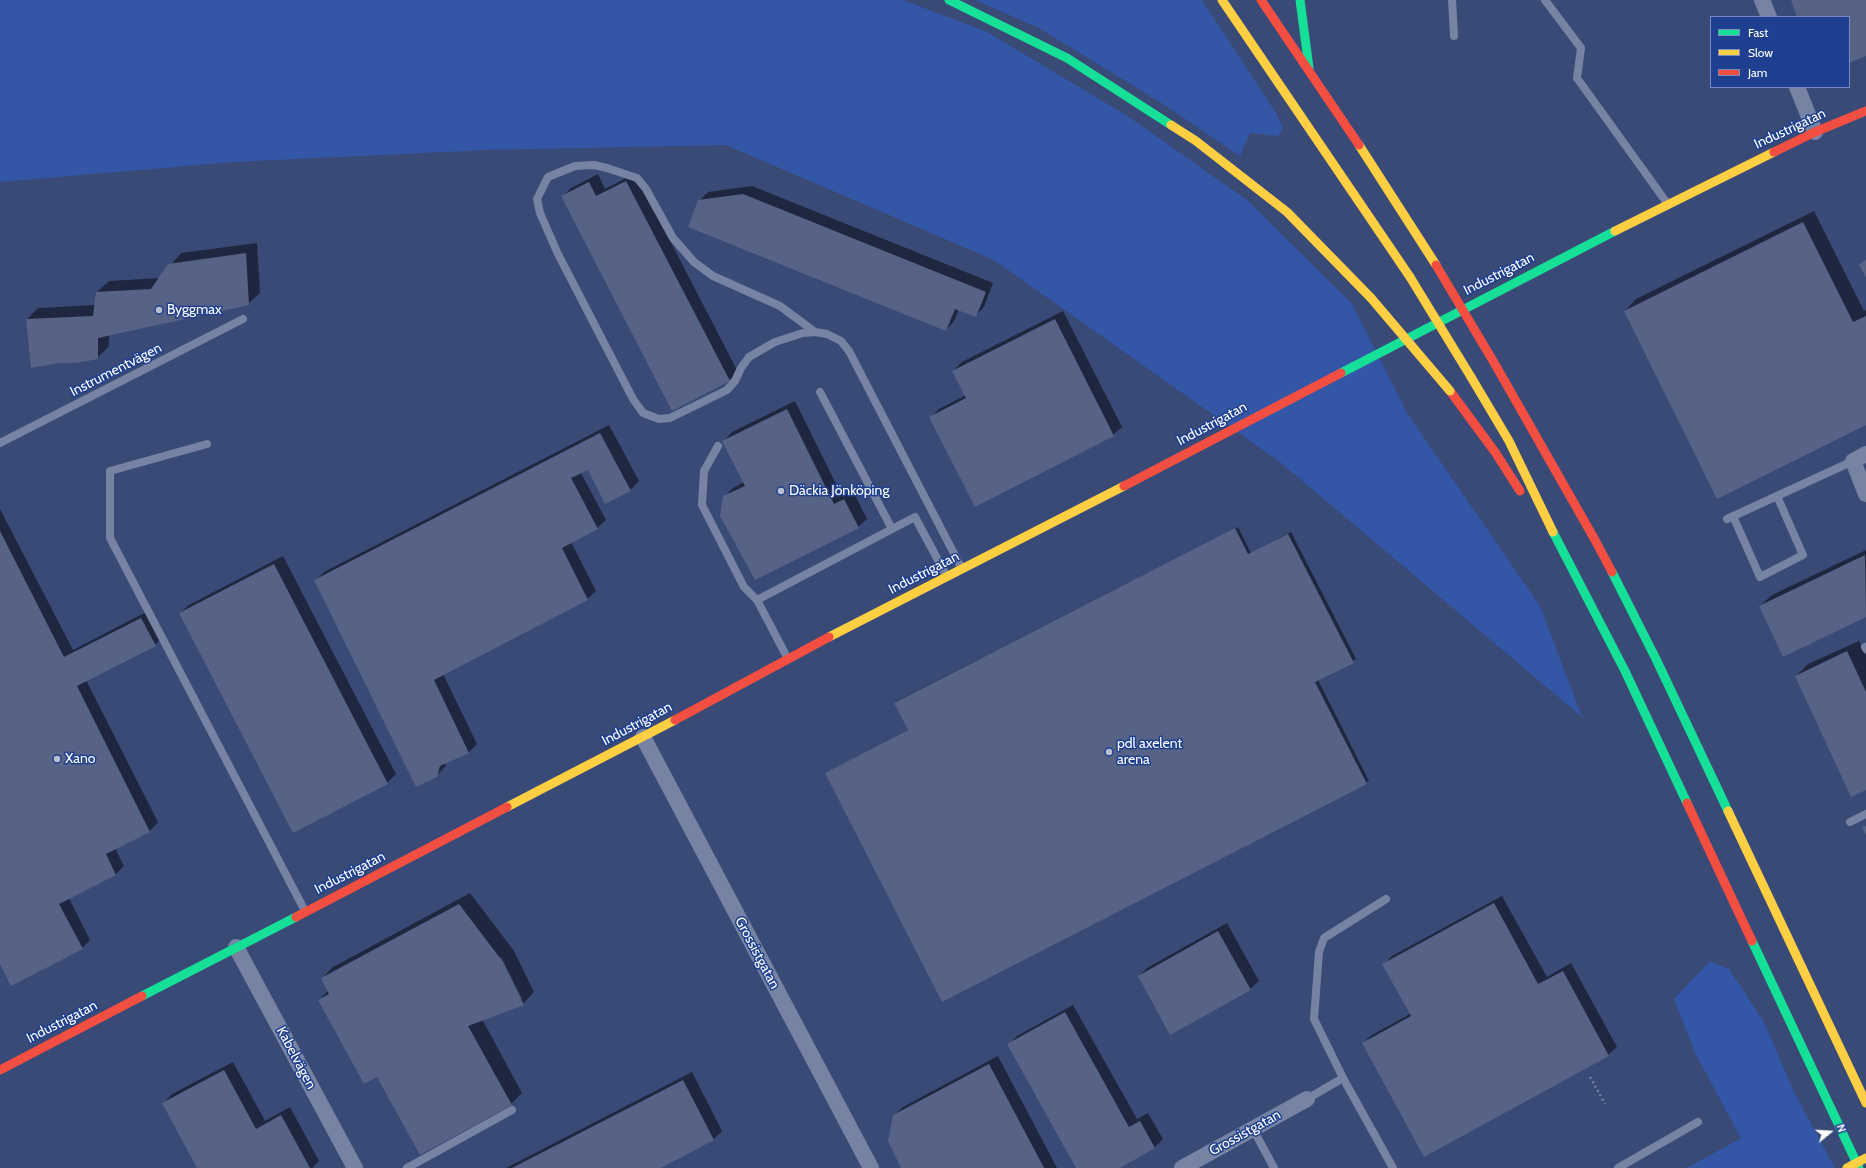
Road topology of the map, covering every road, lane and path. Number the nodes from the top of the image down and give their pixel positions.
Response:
1 (949, 0) edge
2 (1222, 0) edge
3 (1260, 0) edge
4 (1300, 0) edge
5 (1452, 0) edge
6 (1545, 0) edge
7 (1762, 0) edge
8 (1769, 16) edge
9 (1454, 36) dead end
10 (1310, 74) junction
11 (1797, 88) edge
12 (1866, 111) edge
13 (1815, 132) junction
14 (1667, 203) junction
15 (243, 319) dead end
16 (815, 332) junction
17 (820, 392) dead end
18 (0, 443) edge
19 (206, 444) dead end
20 (718, 446) dead end
21 (1860, 458) edge
22 (1866, 494) edge
23 (1777, 496) junction
24 (892, 529) junction
25 (963, 569) junction
26 (1573, 572) junction
27 (947, 577) junction
28 (757, 600) junction
29 (788, 658) junction
30 (643, 738) junction
31 (1866, 814) edge
32 (1850, 822) dead end
33 (1386, 899) dead end
34 (306, 912) junction
35 (236, 947) junction
36 (0, 1070) edge
37 (1590, 1077) dead end
38 (1343, 1078) junction
39 (1307, 1099) joint
40 (1866, 1103) edge
41 (1605, 1104) dead end
42 (512, 1110) dead end
43 (1698, 1122) dead end
44 (1253, 1129) junction
45 (1866, 1158) edge
46 (355, 1168) edge
47 (407, 1168) edge
48 (871, 1168) edge
49 (1182, 1168) edge
50 (1274, 1168) edge
51 (1393, 1168) edge
52 (1618, 1168) edge
53 (1847, 1168) edge
54 (1859, 1168) edge

1 - 26 main road, bridge
2 - 26 main road, bridge
3 - 10 main road
4 - 10 main road
5 - 9 lane
6 - 14 lane
7 - 8 street
10 - 40 main road, bridge
11 - 13 street
12 - 13 main road, Industrigatan
13 - 14 main road, Industrigatan
14 - 25 main road, Industrigatan
15 - 18 lane, Instrumentvägen
16 - 16 lane
16 - 25 lane
17 - 24 lane
19 - 34 lane
20 - 28 lane
21 - 22 street
21 - 23 lane
23 - 23 lane
24 - 27 lane
24 - 28 lane
25 - 27 main road, Industrigatan
26 - 54 main road
27 - 29 main road, Industrigatan
28 - 29 lane
29 - 30 main road, Industrigatan
30 - 34 main road, Industrigatan
30 - 48 street, Grossistgatan
31 - 32 lane
33 - 38 lane
34 - 35 main road, Industrigatan
35 - 36 main road, Industrigatan
35 - 46 street, Kabelvägen
37 - 41 path
38 - 39 lane
38 - 51 lane
39 - 44 street, Grossistgatan
42 - 47 lane
43 - 52 lane
44 - 49 street, Grossistgatan
44 - 50 lane
45 - 53 main road, bridge

